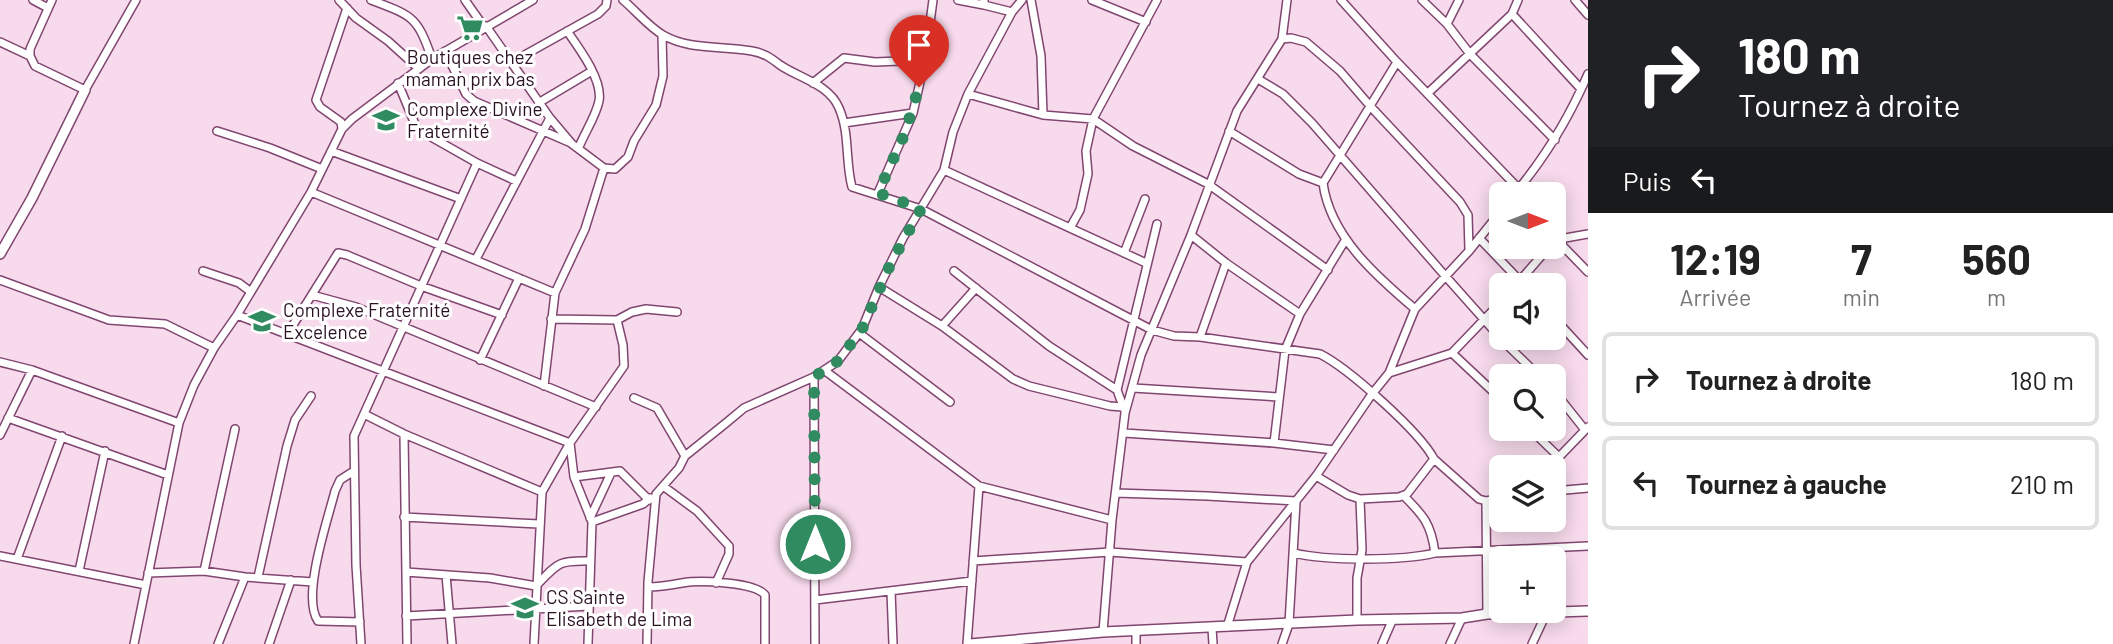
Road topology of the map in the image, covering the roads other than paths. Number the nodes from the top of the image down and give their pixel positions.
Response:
1 (33, 0) edge
2 (136, 0) edge
3 (371, 0) edge
4 (465, 0) edge
5 (533, 0) edge
6 (607, 0) edge
7 (623, 0) edge
8 (933, 0) edge
9 (958, 0) edge
10 (1022, 0) edge
11 (1031, 0) edge
12 (1092, 0) edge
13 (1157, 0) edge
14 (1287, 0) edge
15 (1341, 0) edge
16 (1422, 0) edge
17 (1459, 0) edge
18 (1518, 0) edge
19 (1575, 0) edge
20 (984, 2) edge
21 (343, 3) edge
22 (50, 4) edge
23 (1012, 12) junction
24 (1512, 14) junction
25 (1588, 15) edge
26 (1146, 22) junction
27 (1447, 24) junction
28 (485, 26) junction
29 (568, 31) junction
30 (662, 35) junction
31 (1282, 39) junction
32 (0, 42) edge
33 (445, 51) junction
34 (1470, 54) junction
35 (30, 56) junction
36 (432, 59) junction
37 (925, 60) junction
38 (512, 62) junction
39 (1397, 62) junction
40 (419, 69) junction
41 (592, 71) junction
42 (1588, 74) edge
43 (1258, 79) junction
44 (398, 83) junction
45 (813, 83) junction
46 (1581, 89) junction
47 (85, 90) junction
48 (1428, 93) junction
49 (968, 94) junction
50 (540, 102) junction
51 (1371, 107) junction
52 (913, 113) junction
53 (1043, 115) junction
54 (551, 118) junction
55 (1093, 119) junction
56 (844, 123) junction
57 (342, 128) junction
58 (217, 131) dead end
59 (1229, 131) junction
60 (541, 132) junction
61 (1555, 140) junction
62 (576, 145) junction
63 (331, 151) junction
64 (1340, 155) junction
65 (477, 163) junction
66 (604, 168) junction
67 (323, 169) junction
68 (944, 170) junction
69 (516, 181) junction
70 (1507, 182) edge
71 (1525, 182) edge
72 (1323, 183) junction
73 (1208, 184) junction
74 (311, 192) junction
75 (878, 193) junction
76 (461, 199) junction
77 (1145, 199) dead end
78 (921, 209) junction
79 (1157, 224) dead end
80 (1489, 226) edge
81 (1070, 228) junction
82 (1588, 234) edge
83 (1191, 235) junction
84 (1566, 237) edge
85 (1479, 238) junction
86 (1346, 239) junction
87 (440, 244) junction
88 (1566, 250) edge
89 (1469, 251) junction
90 (1124, 253) junction
91 (0, 254) edge
92 (1540, 259) edge
93 (475, 260) junction
94 (1146, 262) junction
95 (1226, 263) junction
96 (1328, 270) junction
97 (202, 271) dead end
98 (954, 271) dead end
99 (1588, 272) edge
100 (1510, 273) edge
101 (1529, 273) edge
102 (1446, 276) junction
103 (519, 278) junction
104 (0, 280) edge
105 (421, 286) junction
106 (879, 287) junction
107 (976, 288) junction
108 (251, 292) junction
109 (555, 293) junction
110 (312, 295) junction
111 (1415, 309) junction
112 (677, 312) dead end
113 (1489, 313) edge
114 (1300, 314) junction
115 (237, 315) junction
116 (502, 315) junction
117 (1483, 318) junction
118 (551, 319) junction
119 (617, 320) junction
120 (1134, 321) junction
121 (942, 326) junction
122 (404, 327) junction
123 (1152, 330) junction
124 (1566, 331) edge
125 (288, 333) junction
126 (859, 333) junction
127 (1200, 337) junction
128 (214, 348) junction
129 (1285, 350) junction
130 (1452, 353) junction
131 (1588, 355) edge
132 (480, 360) junction
133 (0, 362) edge
134 (1527, 364) edge
135 (32, 370) junction
136 (824, 370) junction
137 (383, 371) junction
138 (1389, 373) junction
139 (814, 377) junction
140 (544, 386) junction
141 (1133, 388) junction
142 (1489, 388) edge
143 (1116, 390) junction
144 (1372, 394) junction
145 (311, 396) dead end
146 (1279, 397) junction
147 (634, 398) dead end
148 (950, 402) dead end
149 (1566, 404) edge
150 (596, 407) junction
151 (1124, 410) junction
152 (364, 414) junction
153 (8, 418) junction
154 (178, 424) junction
155 (1586, 428) edge
156 (235, 429) dead end
157 (1124, 433) junction
158 (404, 434) junction
159 (0, 435) edge
160 (62, 436) junction
161 (1542, 441) edge
162 (570, 443) junction
163 (1274, 443) junction
164 (1334, 450) junction
165 (105, 451) junction
166 (1557, 455) edge
167 (1561, 455) edge
168 (685, 456) junction
169 (1434, 459) junction
170 (354, 471) junction
171 (611, 473) junction
172 (168, 475) junction
173 (1316, 476) junction
174 (574, 477) junction
175 (663, 486) junction
176 (979, 486) junction
177 (1588, 488) edge
178 (1566, 490) edge
179 (542, 492) junction
180 (656, 494) junction
181 (1116, 494) junction
182 (1404, 496) junction
183 (1360, 499) junction
184 (649, 500) junction
185 (1489, 500) edge
186 (1296, 501) junction
187 (1486, 501) junction
188 (404, 517) junction
189 (591, 519) junction
190 (1112, 520) junction
191 (539, 524) junction
192 (1588, 547) edge
193 (1487, 550) junction
194 (1110, 552) junction
195 (1294, 553) junction
196 (1435, 553) junction
197 (0, 556) edge
198 (1361, 558) junction
199 (17, 559) junction
200 (590, 561) junction
201 (973, 561) junction
202 (1247, 562) junction
203 (79, 570) junction
204 (204, 571) junction
205 (406, 572) junction
206 (148, 573) junction
207 (446, 575) junction
208 (245, 577) junction
209 (258, 578) junction
210 (291, 580) junction
211 (313, 582) junction
212 (972, 582) junction
213 (716, 583) junction
214 (146, 585) junction
215 (536, 586) junction
216 (648, 587) junction
217 (891, 591) junction
218 (815, 600) junction
219 (589, 606) junction
220 (535, 611) junction
221 (1588, 611) edge
222 (449, 612) junction
223 (1566, 612) edge
224 (1487, 614) joint
225 (406, 616) junction
226 (1462, 618) junction
227 (1356, 620) junction
228 (1392, 621) junction
229 (360, 622) junction
230 (1542, 623) edge
231 (1289, 624) junction
232 (1227, 627) junction
233 (1212, 628) junction
234 (1136, 631) junction
235 (1103, 632) junction
236 (1017, 642) edge
237 (134, 644) edge
238 (218, 644) edge
239 (269, 644) edge
240 (361, 644) edge
241 (407, 644) edge
242 (452, 644) edge
243 (534, 644) edge
244 (588, 644) edge
245 (647, 644) edge
246 (765, 644) edge
247 (815, 644) edge
248 (893, 644) edge
249 (969, 644) edge
250 (1136, 644) edge
251 (1213, 644) edge
252 (1282, 644) edge
253 (1382, 644) edge
254 (1450, 644) edge
255 (1532, 644) edge

1 - 22 street
2 - 47 street
3 - 36 street
4 - 28 street
5 - 28 street
6 - 29 street
7 - 30 street
8 - 37 street
9 - 20 street
10 - 23 street
11 - 53 street
12 - 26 street
13 - 26 street
14 - 31 street
15 - 39 street
16 - 27 street
17 - 27 street
18 - 24 street
19 - 25 street
20 - 23 street
21 - 40 street
21 - 57 street
22 - 35 street
23 - 49 street
24 - 34 street
24 - 46 street
26 - 55 street
27 - 34 street
28 - 33 street
28 - 38 street
29 - 38 street
29 - 41 street
30 - 45 street
30 - 66 street
31 - 43 street
31 - 51 street
32 - 35 street
33 - 36 street
33 - 60 street
34 - 48 street
34 - 61 street
35 - 47 street
36 - 40 street
37 - 45 street
37 - 52 street
38 - 50 street
39 - 48 street
39 - 51 street
40 - 44 street
41 - 50 street
41 - 62 street
42 - 46 street
43 - 59 street
43 - 64 street
44 - 57 street
44 - 65 street
45 - 56 street
46 - 61 street
47 - 91 street
48 - 70 street
49 - 53 street
49 - 68 street
50 - 54 street
51 - 64 street
51 - 89 street
52 - 56 street
52 - 75 street
53 - 55 street
54 - 60 street
54 - 62 street
55 - 73 street
55 - 81 street
56 - 75 street
57 - 63 street
58 - 67 street
59 - 72 street
59 - 73 street
60 - 62 street
60 - 69 street
61 - 71 street
62 - 66 street
63 - 67 street
63 - 76 street
64 - 72 street
64 - 102 street
65 - 69 street
65 - 76 street
66 - 109 street
67 - 74 street
68 - 78 street
68 - 81 street
69 - 93 street
72 - 86 street
73 - 83 street
73 - 96 street
74 - 87 street
74 - 108 street
75 - 78 street
76 - 87 street
77 - 90 street
78 - 106 street
78 - 120 street
79 - 94 street
80 - 85 street
81 - 90 street
82 - 84 street
83 - 95 street
83 - 123 street
85 - 89 street
85 - 100 street
86 - 96 street
86 - 111 street
87 - 93 street
87 - 105 street
88 - 99 street
89 - 102 street
90 - 94 street
92 - 101 street
93 - 103 street
94 - 120 street
95 - 114 street
95 - 127 street
96 - 114 street
97 - 108 street
98 - 107 street
102 - 111 street
102 - 117 street
103 - 109 street
103 - 116 street
104 - 128 street
105 - 110 street
105 - 116 street
105 - 122 street
106 - 121 street
106 - 126 street
107 - 121 street
107 - 143 street
108 - 115 street
109 - 118 street
110 - 122 street
110 - 125 street
111 - 138 street
112 - 119 street
113 - 117 street
114 - 129 street
115 - 125 street
115 - 128 street
116 - 132 street
117 - 130 street
117 - 134 street
118 - 119 street
118 - 140 street
119 - 150 street
120 - 123 street
120 - 143 street
121 - 151 street
122 - 132 street
122 - 137 street
123 - 127 street
123 - 141 street
124 - 131 street
125 - 137 street
126 - 136 street
126 - 148 street
127 - 129 street
128 - 154 street
129 - 144 street
129 - 146 street
130 - 138 street
130 - 142 street
132 - 140 street
133 - 135 street
135 - 153 street
135 - 154 street
136 - 139 street
136 - 176 street
137 - 152 street
137 - 162 street
138 - 144 street
139 - 168 street
139 - 218 street
140 - 150 street
141 - 146 street
141 - 151 street
143 - 151 street
144 - 164 street
144 - 169 street
145 - 209 street
146 - 163 street
147 - 168 street
149 - 155 street
150 - 162 street
151 - 157 street
152 - 158 street
152 - 170 street
153 - 159 street
153 - 160 street
154 - 172 street
155 - 167 street
156 - 204 street
157 - 163 street
157 - 181 street
158 - 179 street
158 - 188 street
160 - 165 street
160 - 199 street
161 - 166 street
162 - 174 street
162 - 179 street
163 - 164 street
164 - 173 street
165 - 172 street
165 - 203 street
168 - 175 street
169 - 182 street
169 - 187 street
170 - 211 street
170 - 229 street
171 - 174 street
171 - 184 street
171 - 189 street
172 - 206 street
173 - 183 street
173 - 186 street
174 - 189 street
175 - 180 street
175 - 213 street
176 - 190 street
176 - 201 street
177 - 178 street
179 - 191 street
180 - 184 street
180 - 216 street
181 - 186 street
181 - 190 street
182 - 183 street
182 - 196 street
183 - 198 street
184 - 189 street
185 - 187 street
186 - 195 street
186 - 202 street
187 - 193 street
188 - 191 street
188 - 205 street
189 - 200 street
190 - 194 street
191 - 215 street
192 - 193 street
193 - 196 street
193 - 224 street
194 - 201 street
194 - 202 street
194 - 235 street
195 - 198 street
195 - 231 street
196 - 198 street
197 - 199 street
198 - 227 street
199 - 203 street
200 - 215 street
200 - 219 street
201 - 212 street
202 - 232 street
203 - 214 street
204 - 206 street
204 - 208 street
205 - 207 street
205 - 225 street
206 - 214 street
207 - 215 street
207 - 222 street
208 - 209 street
208 - 238 street
209 - 210 street
210 - 211 street
210 - 239 street
211 - 229 street
212 - 217 street
212 - 249 street
213 - 216 street
213 - 246 street
214 - 237 street
215 - 220 street
216 - 245 street
217 - 218 street
217 - 248 street
218 - 247 street
219 - 220 street
219 - 244 street
220 - 222 street
220 - 243 street
221 - 223 street
222 - 225 street
222 - 242 street
224 - 226 street
225 - 241 street
226 - 228 street
226 - 254 street
227 - 228 street
227 - 231 street
228 - 253 street
229 - 240 street
230 - 255 street
231 - 232 street
231 - 252 street
232 - 233 street
233 - 234 street
233 - 251 street
234 - 235 street
234 - 250 street
235 - 236 street
236 - 249 street

